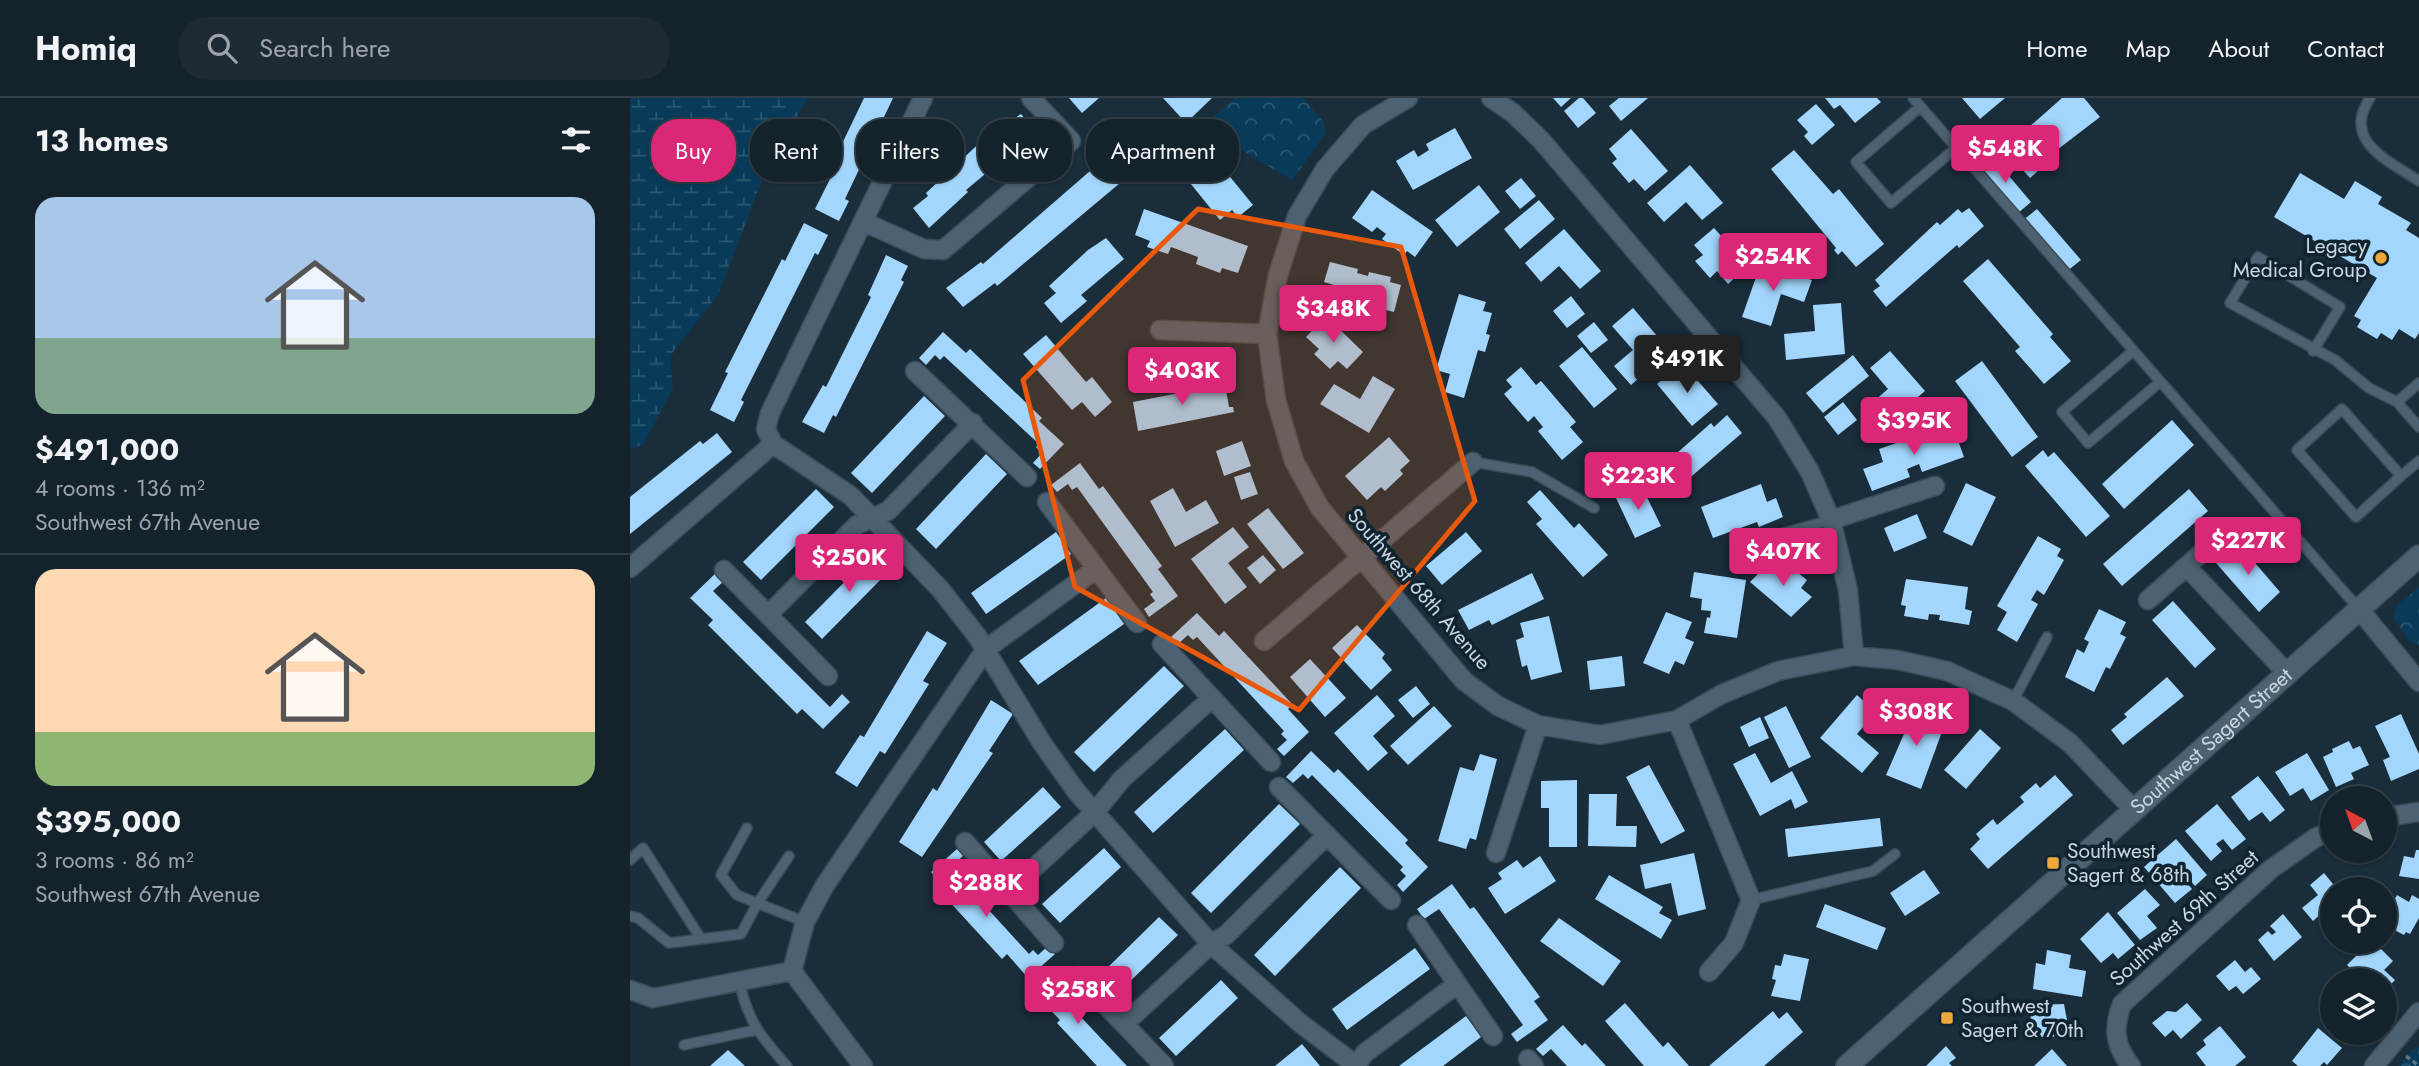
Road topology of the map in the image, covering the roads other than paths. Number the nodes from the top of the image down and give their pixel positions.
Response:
1 (923, 98) edge
2 (1031, 98) edge
3 (1408, 98) edge
4 (1491, 98) edge
5 (1913, 98) edge
6 (2370, 98) edge
7 (1920, 107) junction
8 (1956, 148) junction
9 (2419, 181) edge
10 (864, 222) junction
11 (1160, 330) dead end
12 (1267, 334) junction
13 (2133, 351) junction
14 (2313, 351) junction
15 (915, 371) dead end
16 (2160, 382) junction
17 (2419, 383) edge
18 (2397, 402) junction
19 (973, 423) junction
20 (2419, 427) edge
21 (773, 444) junction
22 (2419, 461) edge
23 (1473, 462) joint
24 (2402, 476) junction
25 (1027, 477) dead end
26 (1935, 486) dead end
27 (1047, 502) dead end
28 (1594, 508) dead end
29 (872, 517) junction
30 (1831, 520) junction
31 (2228, 530) dead end
32 (1755, 541) dead end
33 (2419, 556) edge
34 (1360, 560) junction
35 (630, 568) edge
36 (2187, 568) junction
37 (1096, 569) junction
38 (724, 570) dead end
39 (2148, 600) dead end
40 (2359, 609) junction
41 (769, 614) junction
42 (1137, 623) dead end
43 (2047, 637) dead end
44 (1264, 641) dead end
45 (1162, 644) dead end
46 (986, 649) junction
47 (1854, 656) junction
48 (2287, 673) junction
49 (828, 676) dead end
50 (2419, 682) edge
51 (1212, 698) junction
52 (2014, 701) junction
53 (1677, 720) junction
54 (1538, 725) junction
55 (1271, 762) dead end
56 (1279, 787) dead end
57 (2134, 810) junction
58 (1095, 811) junction
59 (2419, 812) edge
60 (2398, 815) edge
61 (747, 828) dead end
62 (1327, 835) junction
63 (2320, 836) edge
64 (965, 842) dead end
65 (1496, 853) dead end
66 (1895, 854) dead end
67 (789, 856) dead end
68 (630, 860) edge
69 (1009, 891) junction
70 (1391, 900) dead end
71 (1751, 900) junction
72 (757, 904) junction
73 (630, 916) edge
74 (805, 922) junction
75 (1417, 925) dead end
76 (701, 939) junction
77 (1054, 943) dead end
78 (1211, 944) junction
79 (792, 971) junction
80 (1709, 972) dead end
81 (1078, 976) dead end
82 (740, 981) junction
83 (1457, 984) junction
84 (630, 990) edge
85 (2419, 1012) edge
86 (1124, 1024) junction
87 (755, 1030) junction
88 (1493, 1037) dead end
89 (684, 1045) dead end
90 (787, 1066) edge
91 (863, 1066) edge
92 (1164, 1066) edge
93 (1357, 1066) edge
94 (1847, 1066) edge
95 (2131, 1066) edge
96 (2374, 1066) edge

1 - 10 street
2 - 10 street
3 - 12 street, Southwest 68th Avenue
4 - 30 street
5 - 7 lane
6 - 9 lane
7 - 8 lane
7 - 8 lane
8 - 13 lane
10 - 21 street
11 - 12 street
12 - 34 street, Southwest 68th Avenue
13 - 16 lane
13 - 16 lane
14 - 14 lane
14 - 18 lane
15 - 19 street
16 - 40 lane
17 - 18 lane
18 - 20 lane
19 - 25 street
19 - 29 street
21 - 29 street
21 - 35 street
22 - 24 lane
23 - 28 lane
23 - 34 street
24 - 24 lane
26 - 30 street
27 - 37 street
29 - 41 street
29 - 46 street
30 - 32 lane
30 - 47 street
31 - 36 street
33 - 40 main road, Southwest Sagert Street
34 - 44 street
34 - 54 street, Southwest 68th Avenue
36 - 39 street
36 - 48 street
37 - 42 street
37 - 46 street
38 - 41 street
40 - 48 main road, Southwest Sagert Street
40 - 50 street
41 - 49 street
43 - 52 lane
45 - 51 street
46 - 58 street
46 - 74 street
47 - 52 street, Southwest 68th Avenue
47 - 53 street, Southwest 68th Avenue
48 - 57 main road, Southwest Sagert Street
51 - 55 street
51 - 58 street
52 - 57 street, Southwest 68th Avenue
53 - 54 street, Southwest 68th Avenue
53 - 71 street
54 - 65 street
56 - 62 street
57 - 94 main road, Southwest Sagert Street
58 - 69 street
58 - 78 street
59 - 60 street
61 - 72 lane
62 - 70 street
62 - 78 street
63 - 95 street, Southwest 69th Street
64 - 69 street
66 - 71 lane
67 - 72 lane
68 - 76 lane
69 - 77 street
71 - 80 street
72 - 74 lane
72 - 76 lane
73 - 76 lane
74 - 79 street
75 - 83 street
78 - 86 street
78 - 93 street
79 - 82 street
79 - 91 street
81 - 86 street
82 - 84 street
82 - 87 lane
83 - 88 street
83 - 93 street
85 - 96 street
86 - 92 street
87 - 89 lane
87 - 90 lane

